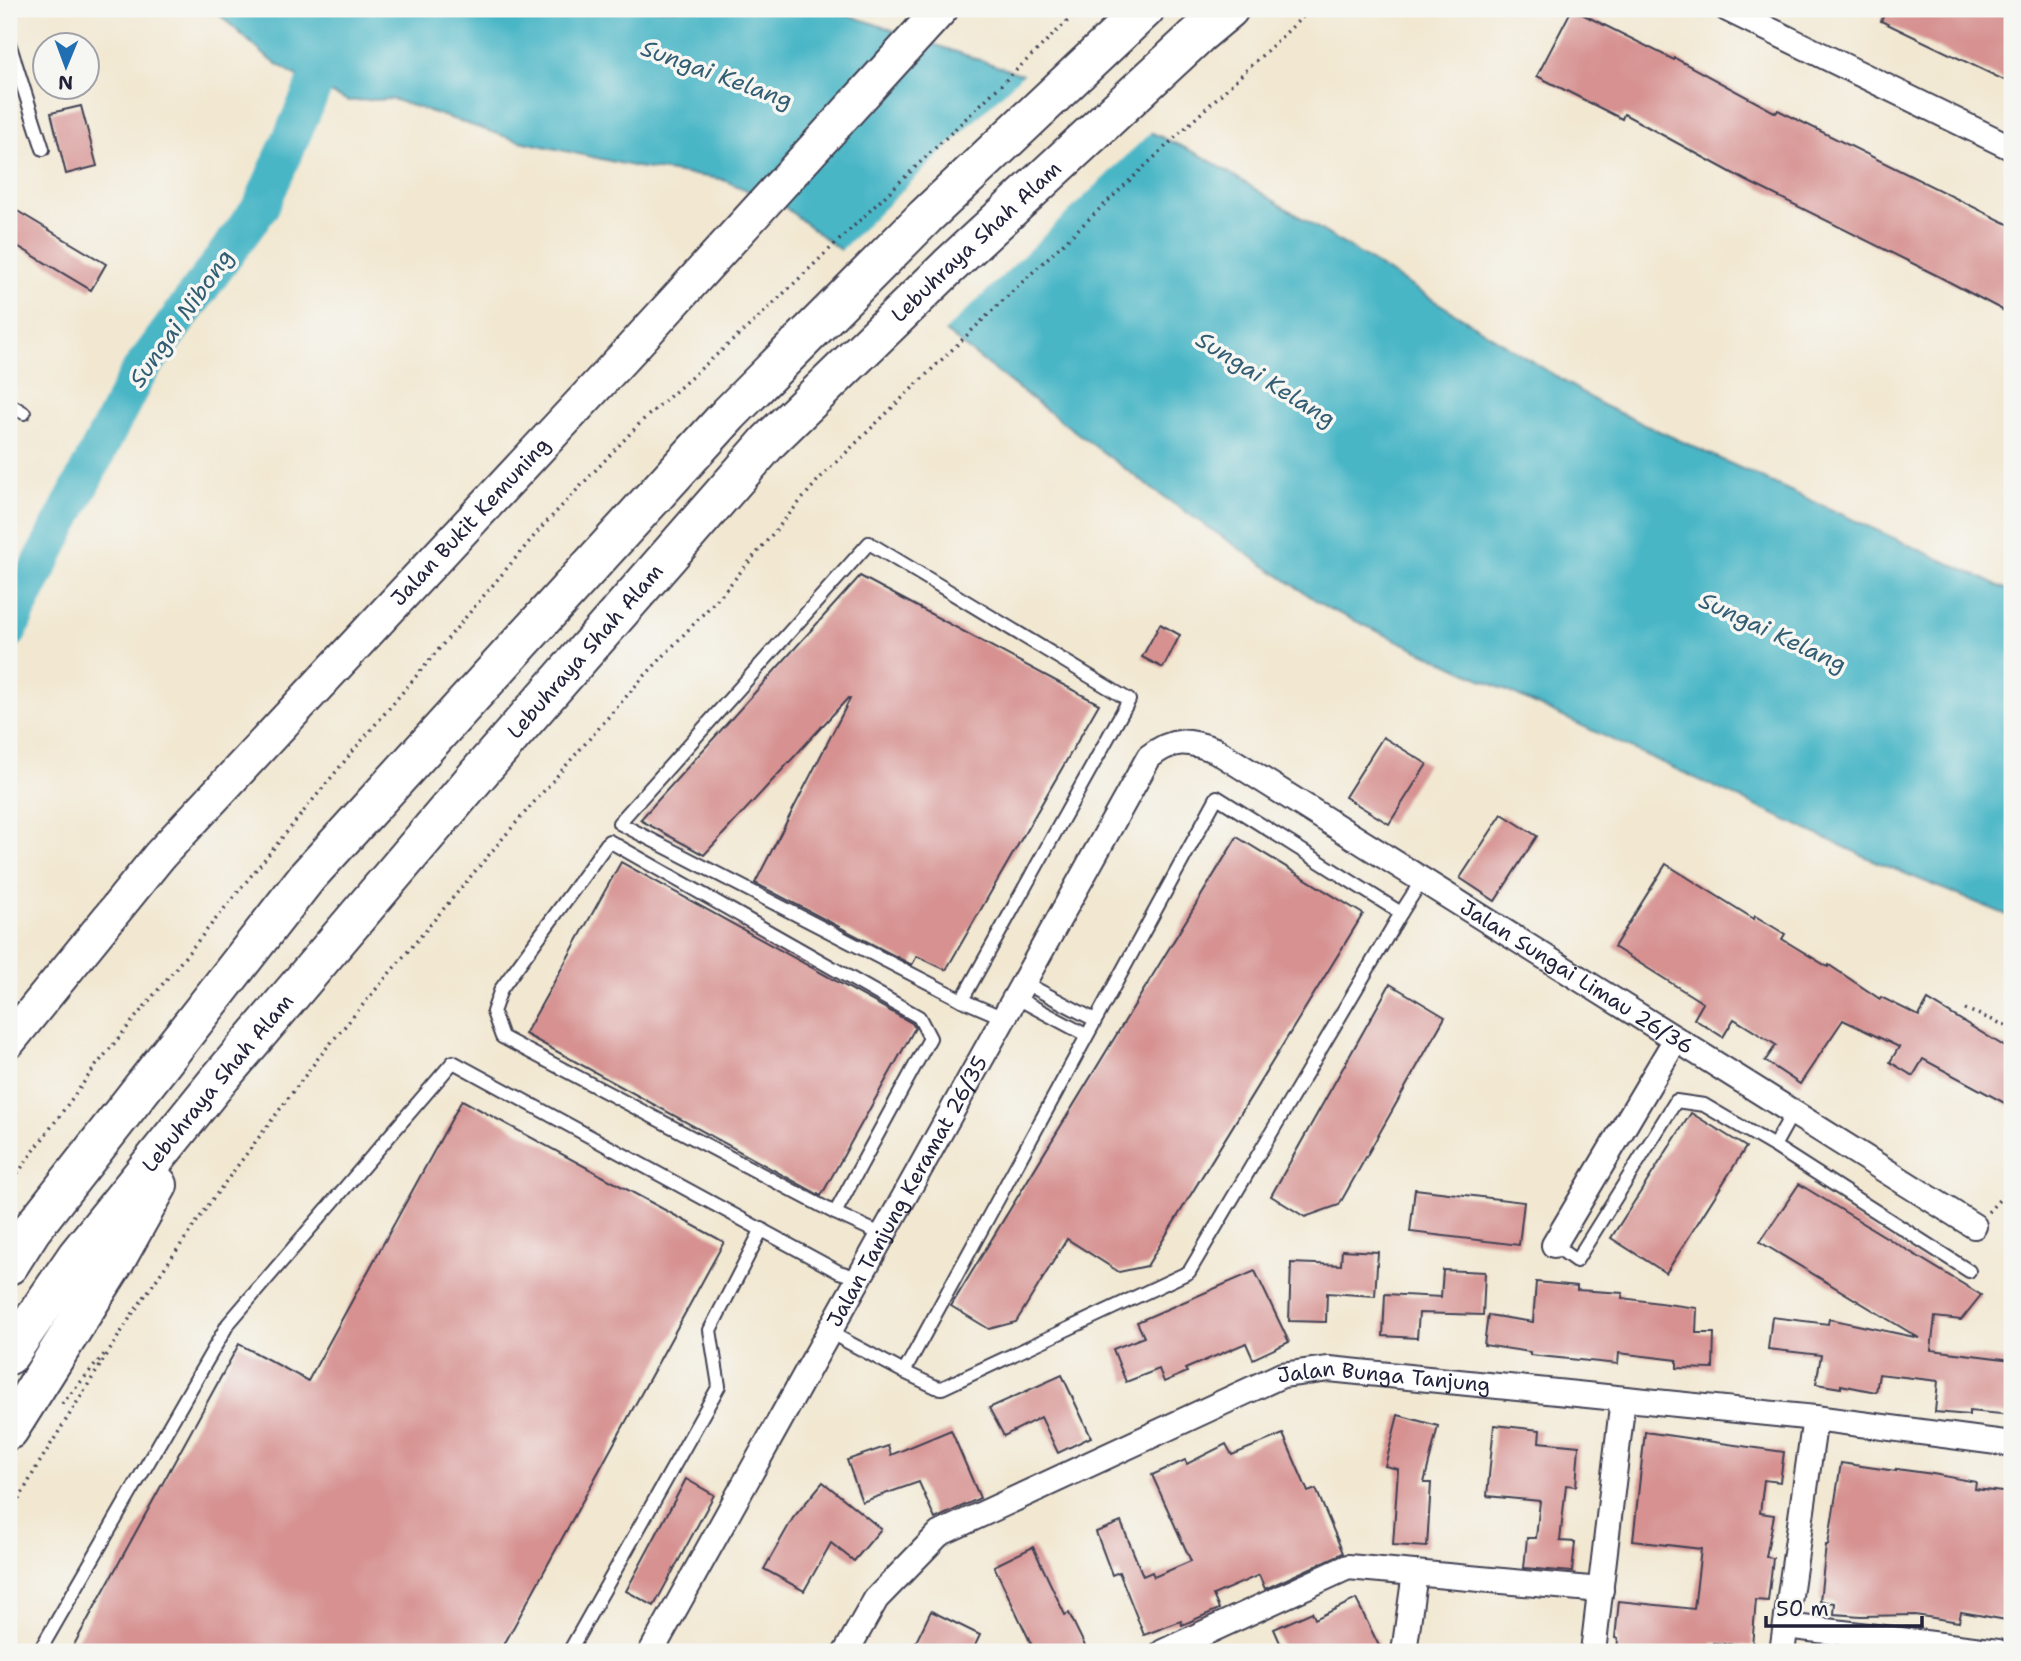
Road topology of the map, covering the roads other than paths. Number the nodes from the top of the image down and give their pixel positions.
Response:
1 (941, 9) edge
2 (1145, 9) edge
3 (1229, 9) edge
4 (1731, 10) edge
5 (9, 43) edge
6 (2012, 148) edge
7 (43, 149) dead end
8 (9, 404) edge
9 (24, 413) dead end
10 (1175, 743) joint
11 (1422, 880) junction
12 (1401, 913) junction
13 (1014, 999) junction
14 (962, 1000) junction
15 (1095, 1020) junction
16 (1086, 1035) junction
17 (1676, 1039) junction
18 (9, 1041) edge
19 (216, 1083) junction
20 (1793, 1112) junction
21 (1774, 1146) junction
22 (835, 1213) junction
23 (1974, 1226) road end
24 (762, 1229) junction
25 (883, 1235) junction
26 (20, 1243) edge
27 (1554, 1245) joint
28 (9, 1265) edge
29 (1969, 1271) dead end
30 (859, 1278) junction
31 (829, 1332) junction
32 (9, 1355) edge
33 (904, 1372) junction
34 (1623, 1399) junction
35 (1815, 1418) junction
36 (9, 1430) edge
37 (2012, 1444) edge
38 (1415, 1573) junction
39 (1601, 1590) junction
40 (1786, 1626) junction
41 (1969, 1651) edge
42 (39, 1652) edge
43 (569, 1652) edge
44 (651, 1652) edge
45 (846, 1652) edge
46 (1163, 1652) edge
47 (1404, 1652) edge
48 (1593, 1652) edge
49 (1782, 1652) edge
50 (1998, 1652) edge

1 - 18 main road, Jalan Bukit Kemuning
2 - 26 highway
3 - 19 highway, Lebuhraya Shah Alam
4 - 6 street
5 - 7 lane
8 - 9 lane
10 - 11 street, Jalan Sungai Limau 26/36
10 - 13 street, Jalan Tanjung Keramat 26/35
11 - 12 lane
11 - 17 street, Jalan Sungai Limau 26/36
12 - 15 lane
12 - 33 lane
13 - 14 lane
13 - 15 lane
13 - 16 lane
13 - 25 street, Jalan Tanjung Keramat 26/35
14 - 14 lane
15 - 16 lane
16 - 33 lane
17 - 20 street, Jalan Sungai Limau 26/36
17 - 27 street
19 - 32 highway, Lebuhraya Shah Alam
19 - 36 highway
20 - 21 lane
20 - 23 street, Jalan Sungai Limau 26/36
21 - 27 lane
21 - 29 lane
22 - 22 lane
22 - 25 lane
24 - 30 lane
24 - 42 lane
24 - 43 lane
25 - 30 street, Jalan Tanjung Keramat 26/35
26 - 28 highway
30 - 31 street, Jalan Tanjung Keramat 26/35
31 - 33 lane
31 - 44 street, Jalan Tanjung Keramat 26/35
34 - 35 street, Jalan Bunga Tanjung
34 - 39 street
34 - 45 street, Jalan Bunga Tanjung
35 - 37 street, Jalan Bunga Tanjung
35 - 40 street
38 - 39 street
38 - 46 street
38 - 47 street
39 - 48 street
40 - 41 street
40 - 49 street
41 - 50 street

